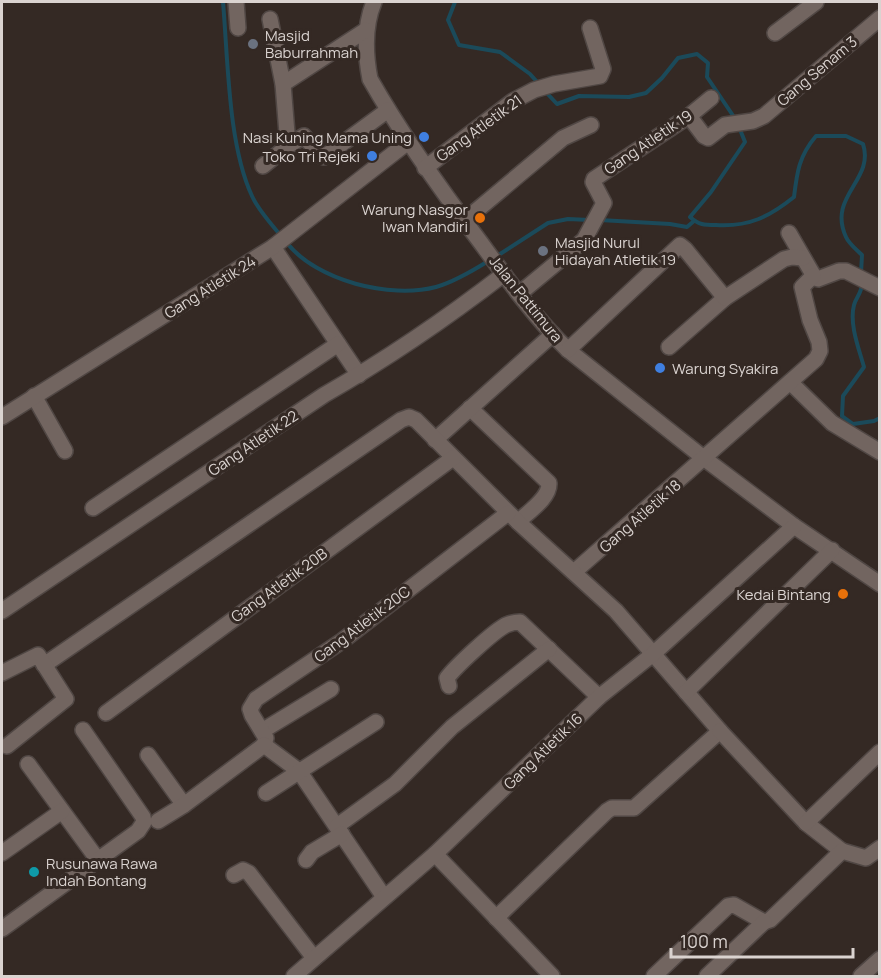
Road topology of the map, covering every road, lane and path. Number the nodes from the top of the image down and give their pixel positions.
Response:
1 (236, 2) edge
2 (374, 2) edge
3 (816, 2) edge
4 (879, 18) edge
5 (270, 19) dead end
6 (238, 28) dead end
7 (590, 28) dead end
8 (366, 30) junction
9 (775, 33) dead end
10 (283, 84) junction
11 (711, 98) dead end
12 (388, 110) junction
13 (689, 116) junction
14 (591, 125) dead end
15 (408, 141) junction
16 (288, 146) junction
17 (263, 166) dead end
18 (425, 168) junction
19 (464, 221) junction
20 (789, 233) dead end
21 (278, 242) junction
22 (803, 258) junction
23 (496, 264) junction
24 (813, 276) junction
25 (879, 288) edge
26 (519, 294) junction
27 (725, 298) junction
28 (552, 334) junction
29 (338, 344) junction
30 (669, 347) dead end
31 (568, 350) junction
32 (359, 375) junction
33 (789, 382) junction
34 (34, 396) junction
35 (470, 408) junction
36 (2, 417) edge
37 (435, 440) junction
38 (65, 451) dead end
39 (879, 452) edge
40 (453, 458) junction
41 (705, 459) junction
42 (93, 508) dead end
43 (513, 518) junction
44 (794, 526) junction
45 (832, 550) junction
46 (574, 572) junction
47 (879, 584) edge
48 (2, 611) edge
49 (549, 649) junction
50 (652, 654) junction
51 (44, 665) junction
52 (2, 673) edge
53 (449, 686) dead end
54 (331, 689) dead end
55 (686, 692) junction
56 (599, 697) junction
57 (106, 713) dead end
58 (376, 722) dead end
59 (83, 730) dead end
60 (720, 731) junction
61 (263, 738) junction
62 (7, 746) dead end
63 (879, 752) edge
64 (148, 755) dead end
65 (28, 764) dead end
66 (299, 771) junction
67 (266, 793) dead end
68 (183, 805) junction
69 (62, 811) junction
70 (158, 821) dead end
71 (806, 823) junction
72 (339, 830) junction
73 (879, 848) edge
74 (842, 851) junction
75 (2, 853) edge
76 (435, 854) junction
77 (98, 860) junction
78 (306, 860) dead end
79 (234, 875) dead end
80 (384, 897) junction
81 (496, 918) junction
82 (764, 922) junction
83 (2, 929) edge
84 (315, 958) junction
85 (879, 959) edge
86 (294, 976) edge
87 (552, 976) edge
88 (654, 976) edge
89 (707, 976) edge
90 (861, 976) edge

1 - 6 street
2 - 8 street, Jalan Pattimura
3 - 9 street
4 - 13 street, Gang Senam 3
5 - 10 street
7 - 18 street, Gang Atletik 21
8 - 10 street
8 - 12 street, Jalan Pattimura
10 - 16 street
11 - 13 street, Gang Atletik 19
12 - 15 street, Jalan Pattimura
12 - 16 street
13 - 26 street, Gang Atletik 19
14 - 19 street
15 - 18 street, Jalan Pattimura
15 - 21 street, Gang Atletik 24
16 - 17 street
18 - 19 street, Jalan Pattimura
19 - 23 street, Jalan Pattimura
20 - 22 street
21 - 29 street
21 - 34 street, Gang Atletik 24
22 - 24 street
22 - 27 street
23 - 26 street, Jalan Pattimura
23 - 32 street, Gang Atletik 22
24 - 25 street
24 - 33 street, Gang Atletik 18
26 - 28 street, Jalan Pattimura
27 - 30 street
27 - 31 street
28 - 31 street, Jalan Pattimura
28 - 35 street
29 - 32 street
29 - 42 street
31 - 41 street, Jalan Pattimura
32 - 48 street, Gang Atletik 22
33 - 39 street
33 - 41 street, Gang Atletik 18
34 - 36 street, Gang Atletik 24
34 - 38 street
35 - 37 street
35 - 43 street
37 - 40 street
37 - 51 street
40 - 43 street
40 - 57 street, Gang Atletik 20B
41 - 44 street, Jalan Pattimura
41 - 46 street, Gang Atletik 18
43 - 46 street
43 - 61 street, Gang Atletik 20C
44 - 45 street, Jalan Pattimura
44 - 50 street, Gang Atletik 16
45 - 47 street, Jalan Pattimura
45 - 55 street
46 - 50 street
49 - 53 street
49 - 56 street
49 - 72 street
50 - 55 street
50 - 56 street, Gang Atletik 16
51 - 52 street
51 - 62 street
54 - 61 street
55 - 60 street
56 - 76 street, Gang Atletik 16
58 - 66 street
59 - 77 street
60 - 71 street
60 - 81 street
61 - 66 street
61 - 68 street
63 - 71 street
64 - 68 street
65 - 69 street
66 - 67 street
66 - 72 street
68 - 70 street
69 - 75 street
69 - 77 street
71 - 74 street
72 - 78 street
72 - 80 street
73 - 74 street
74 - 82 street
76 - 80 street, Gang Atletik 16
76 - 81 street
77 - 83 street
79 - 84 street
80 - 84 street, Gang Atletik 16
81 - 87 street
82 - 88 street
82 - 89 street
84 - 86 street, Gang Atletik 16
85 - 90 street

